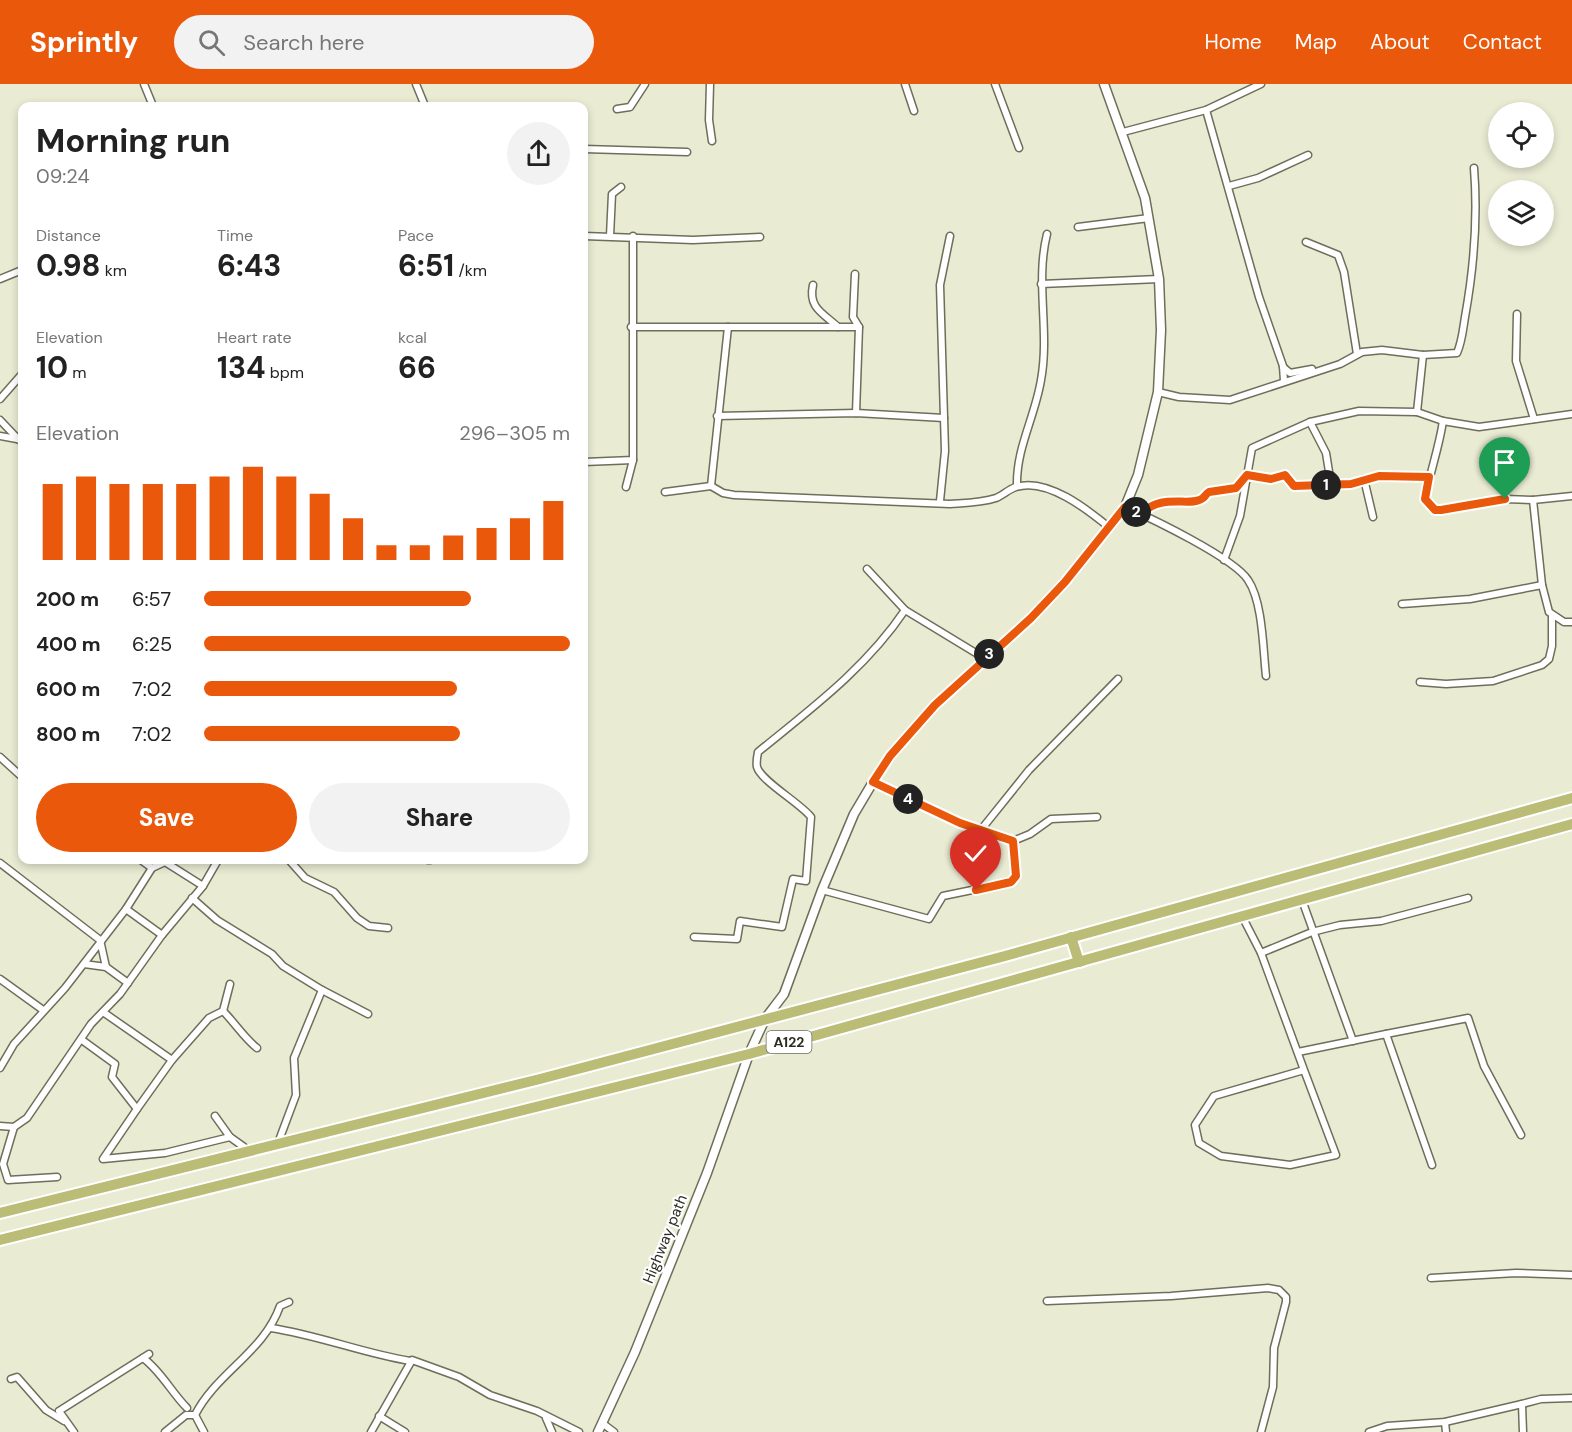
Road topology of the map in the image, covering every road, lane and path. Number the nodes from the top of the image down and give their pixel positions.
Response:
1 (144, 84) edge
2 (416, 84) edge
3 (645, 84) edge
4 (710, 84) edge
5 (905, 84) edge
6 (995, 84) edge
7 (1104, 84) edge
8 (1261, 84) edge
9 (151, 102) edge
10 (423, 102) edge
11 (617, 109) dead end
12 (1206, 110) junction
13 (914, 111) dead end
14 (1123, 132) junction
15 (712, 141) dead end
16 (1018, 148) dead end
17 (588, 149) edge
18 (687, 152) dead end
19 (1308, 155) dead end
20 (1473, 168) dead end
21 (1229, 186) junction
22 (621, 187) dead end
23 (1149, 218) junction
24 (1078, 227) dead end
25 (1047, 234) dead end
26 (588, 236) edge
27 (610, 236) junction
28 (950, 236) dead end
29 (633, 237) junction
30 (760, 237) dead end
31 (1306, 242) dead end
32 (18, 272) edge
33 (855, 274) dead end
34 (0, 279) edge
35 (1159, 279) junction
36 (1041, 284) junction
37 (813, 285) dead end
38 (1517, 314) dead end
39 (631, 327) junction
40 (728, 327) junction
41 (838, 327) junction
42 (859, 327) junction
43 (1357, 354) junction
44 (1423, 355) junction
45 (1340, 364) junction
46 (1283, 366) junction
47 (18, 379) edge
48 (1284, 381) junction
49 (1158, 392) junction
50 (0, 399) edge
51 (1417, 412) junction
52 (856, 413) junction
53 (1572, 414) edge
54 (717, 416) junction
55 (944, 418) junction
56 (1534, 419) junction
57 (0, 420) edge
58 (1310, 422) junction
59 (1443, 422) junction
60 (0, 436) edge
61 (18, 437) edge
62 (18, 439) edge
63 (633, 460) junction
64 (588, 462) edge
65 (1247, 475) junction
66 (1429, 477) junction
67 (1364, 479) junction
68 (1331, 484) junction
69 (711, 486) junction
70 (1017, 486) junction
71 (626, 487) dead end
72 (665, 492) dead end
73 (1572, 496) edge
74 (1533, 500) junction
75 (940, 501) junction
76 (1125, 507) junction
77 (1142, 514) junction
78 (1373, 517) dead end
79 (1111, 528) junction
80 (1224, 560) junction
81 (867, 569) dead end
82 (1542, 585) junction
83 (1402, 604) dead end
84 (905, 610) junction
85 (1552, 615) junction
86 (1572, 622) edge
87 (984, 658) junction
88 (1266, 676) dead end
89 (1118, 679) dead end
90 (1420, 682) dead end
91 (0, 757) edge
92 (18, 773) edge
93 (873, 782) junction
94 (1572, 798) edge
95 (1097, 817) dead end
96 (1572, 824) edge
97 (980, 831) junction
98 (1013, 841) junction
99 (0, 863) edge
100 (146, 864) edge
101 (161, 864) edge
102 (168, 864) edge
103 (216, 864) edge
104 (293, 864) edge
105 (152, 868) junction
106 (203, 886) junction
107 (822, 890) junction
108 (192, 898) junction
109 (1468, 898) dead end
110 (1302, 900) junction
111 (126, 909) junction
112 (1243, 918) junction
113 (388, 928) dead end
114 (1313, 932) junction
115 (162, 935) junction
116 (694, 937) dead end
117 (1071, 937) junction
118 (100, 940) junction
119 (1261, 953) junction
120 (1082, 961) junction
121 (84, 964) junction
122 (106, 967) junction
123 (0, 979) edge
124 (128, 983) junction
125 (230, 984) dead end
126 (322, 990) junction
127 (43, 1010) junction
128 (223, 1011) junction
129 (103, 1012) junction
130 (368, 1014) dead end
131 (765, 1019) junction
132 (1386, 1034) junction
133 (82, 1040) junction
134 (1353, 1041) junction
135 (257, 1048) dead end
136 (1298, 1052) junction
137 (749, 1054) junction
138 (172, 1060) junction
139 (0, 1068) edge
140 (1304, 1070) junction
141 (137, 1109) junction
142 (215, 1116) dead end
143 (0, 1126) edge
144 (14, 1127) junction
145 (1521, 1135) dead end
146 (230, 1137) junction
147 (278, 1143) junction
148 (244, 1153) junction
149 (1432, 1165) dead end
150 (57, 1177) dead end
151 (0, 1213) edge
152 (0, 1240) edge
153 (1572, 1275) edge
154 (1431, 1278) dead end
155 (1047, 1301) dead end
156 (289, 1302) dead end
157 (271, 1328) junction
158 (410, 1361) junction
159 (11, 1379) dead end
160 (1572, 1398) edge
161 (1522, 1404) junction
162 (187, 1408) dead end
163 (195, 1415) junction
164 (379, 1416) junction
165 (546, 1417) junction
166 (64, 1421) junction
167 (1445, 1422) junction
168 (602, 1423) junction
169 (74, 1432) edge
170 (165, 1432) edge
171 (204, 1432) edge
172 (371, 1432) edge
173 (405, 1432) edge
174 (552, 1432) edge
175 (579, 1432) edge
176 (598, 1432) edge
177 (614, 1432) edge
178 (1261, 1432) edge
179 (1370, 1432) edge
180 (1446, 1432) edge
181 (1523, 1432) edge

1 - 9 street
2 - 10 street
3 - 11 street
4 - 15 street
5 - 13 street
6 - 16 street
7 - 14 street, Highway path
8 - 12 street
12 - 14 street
12 - 21 street
14 - 23 street, Highway path
17 - 18 street
19 - 21 street
20 - 44 street
21 - 46 street
22 - 27 street
23 - 24 street
23 - 35 street, Highway path
25 - 36 street
26 - 27 street
27 - 29 street
28 - 55 street
29 - 30 street
29 - 39 street
31 - 43 street
32 - 34 street
33 - 42 street
35 - 36 street
35 - 49 street, Highway path
36 - 70 street
37 - 41 street
38 - 56 street
39 - 40 street
39 - 63 street
40 - 41 street
40 - 54 street
41 - 42 street
42 - 52 street
43 - 44 street
43 - 45 street
44 - 51 street
45 - 46 street
45 - 48 street
46 - 48 street
47 - 50 street
48 - 49 street
49 - 76 street, Highway path
51 - 58 street
51 - 59 street
52 - 54 street
52 - 55 street
53 - 56 street
54 - 69 street
55 - 75 street
56 - 59 street
57 - 61 street
58 - 65 street
58 - 68 street
59 - 66 street
60 - 62 street
63 - 64 street
63 - 71 street
65 - 68 street
65 - 77 street
65 - 80 street
66 - 67 street
66 - 74 street
67 - 68 street
67 - 78 street
69 - 72 street
69 - 75 street
70 - 75 street
70 - 79 street
73 - 74 street
74 - 82 street
76 - 77 street
76 - 79 street, Highway path
77 - 80 street
79 - 87 street, Highway path
80 - 88 street
81 - 84 street
82 - 83 street
82 - 85 street
84 - 87 street
84 - 116 street
85 - 86 street
85 - 90 street
87 - 93 street, Highway path
89 - 97 street
91 - 92 street
93 - 97 street
93 - 107 street, Highway path
94 - 117 highway, A122
95 - 98 street
96 - 110 highway, A122
97 - 98 street
98 - 107 street
99 - 118 street
100 - 105 street
101 - 105 street
102 - 106 street
103 - 106 street
104 - 113 street
105 - 111 street
106 - 108 street
107 - 131 street, Highway path
108 - 115 street
108 - 126 street
109 - 114 street
110 - 112 highway, A122
110 - 114 street
111 - 115 street
111 - 118 street
112 - 119 street
112 - 120 highway, A122
114 - 119 street
114 - 134 street
115 - 124 street
117 - 120 highway
117 - 131 highway, A122
118 - 121 street
118 - 122 street
119 - 136 street
120 - 137 highway, A122
121 - 122 street
121 - 127 street
122 - 124 street
123 - 127 street
124 - 129 street
125 - 128 street
126 - 130 street
126 - 147 street
127 - 139 street
128 - 135 street
128 - 138 street
129 - 133 street
129 - 138 street
131 - 137 street, Highway path
131 - 147 highway, A122
132 - 134 street
132 - 145 street
132 - 149 street
133 - 141 street
133 - 144 street
134 - 136 street
136 - 140 street
137 - 152 highway, A122
137 - 168 street, Highway path
138 - 141 street
140 - 140 street
141 - 146 street
142 - 146 street
143 - 144 street
144 - 150 street
146 - 148 street
147 - 148 highway, A122
148 - 151 highway, A122
153 - 154 street
155 - 178 street
156 - 157 street
157 - 158 street
157 - 163 street
158 - 164 street
158 - 165 street
159 - 166 street
160 - 161 street
161 - 167 street
161 - 181 street
162 - 166 street
163 - 170 street
163 - 171 street
164 - 172 street
164 - 173 street
165 - 174 street
165 - 175 street
166 - 169 street
167 - 179 street
167 - 180 street
168 - 176 street, Highway path
168 - 177 street

